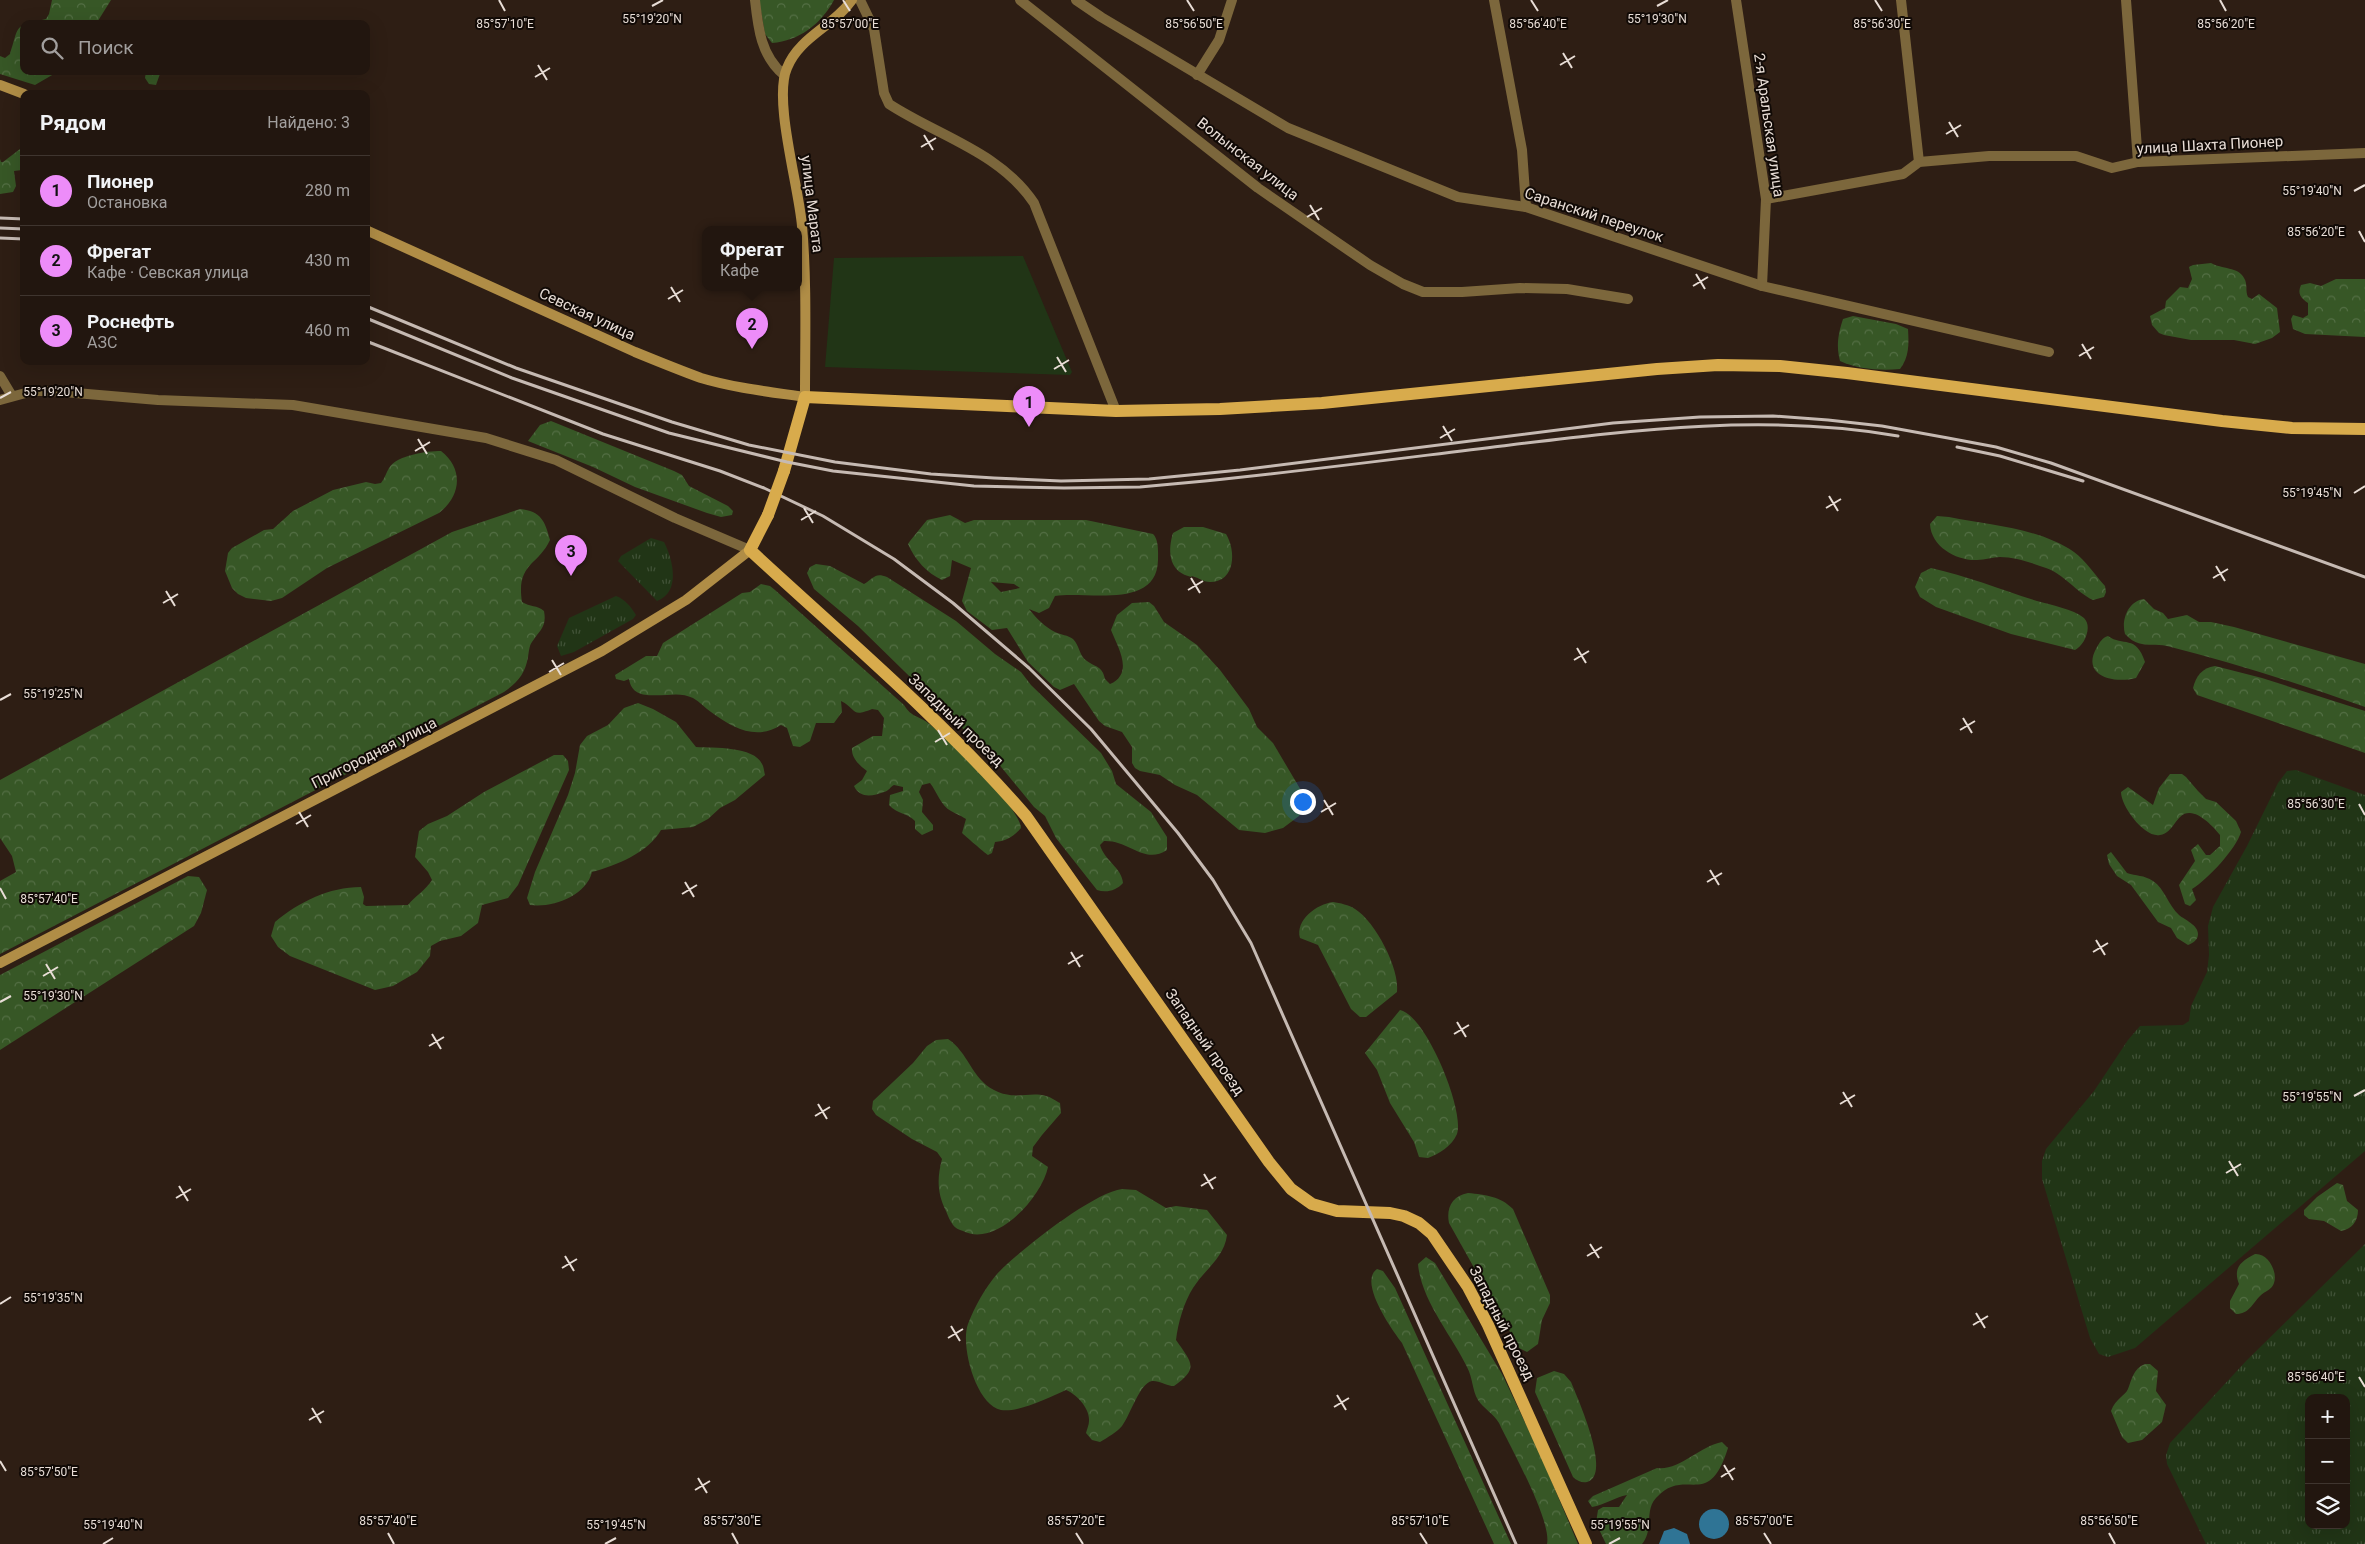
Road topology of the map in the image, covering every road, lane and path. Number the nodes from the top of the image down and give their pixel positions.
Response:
1 (755, 0) edge
2 (852, 0) edge
3 (860, 0) edge
4 (1020, 0) edge
5 (1076, 0) edge
6 (1232, 0) edge
7 (1494, 0) edge
8 (1736, 0) edge
9 (1900, 0) edge
10 (2126, 0) edge
11 (784, 75) junction
12 (1197, 75) junction
13 (0, 85) edge
14 (20, 92) edge
15 (2365, 153) edge
16 (1919, 162) junction
17 (2138, 162) junction
18 (1766, 199) junction
19 (1526, 207) junction
20 (801, 226) edge
21 (370, 232) edge
22 (802, 236) edge
23 (1762, 286) junction
24 (1628, 299) dead end
25 (2050, 352) dead end
26 (0, 376) edge
27 (12, 396) junction
28 (805, 397) junction
29 (0, 400) edge
30 (1116, 411) junction
31 (2365, 429) edge
32 (750, 550) junction
33 (0, 963) edge
34 (1586, 1544) edge

1 - 11 street
2 - 11 street
3 - 30 street
4 - 24 street, Волынская улица
5 - 12 street, Саранский переулок
6 - 12 street
7 - 19 street
8 - 18 street, 2-я Аральская улица
9 - 16 street
10 - 17 street
11 - 20 street, улица Марата
12 - 19 street, Саранский переулок
13 - 14 street
15 - 17 street, улица Шахта Пионер
16 - 17 street, улица Шахта Пионер
16 - 18 street, улица Шахта Пионер
18 - 23 street, 2-я Аральская улица
19 - 23 street, Саранский переулок
21 - 28 street, Севская улица
22 - 28 street, улица Марата
23 - 25 street, Саранский переулок
26 - 27 street
27 - 29 street
27 - 32 street
28 - 30 main road
28 - 32 main road, bridge
30 - 31 main road
32 - 33 street, Пригородная улица
32 - 34 main road, Западный проезд

